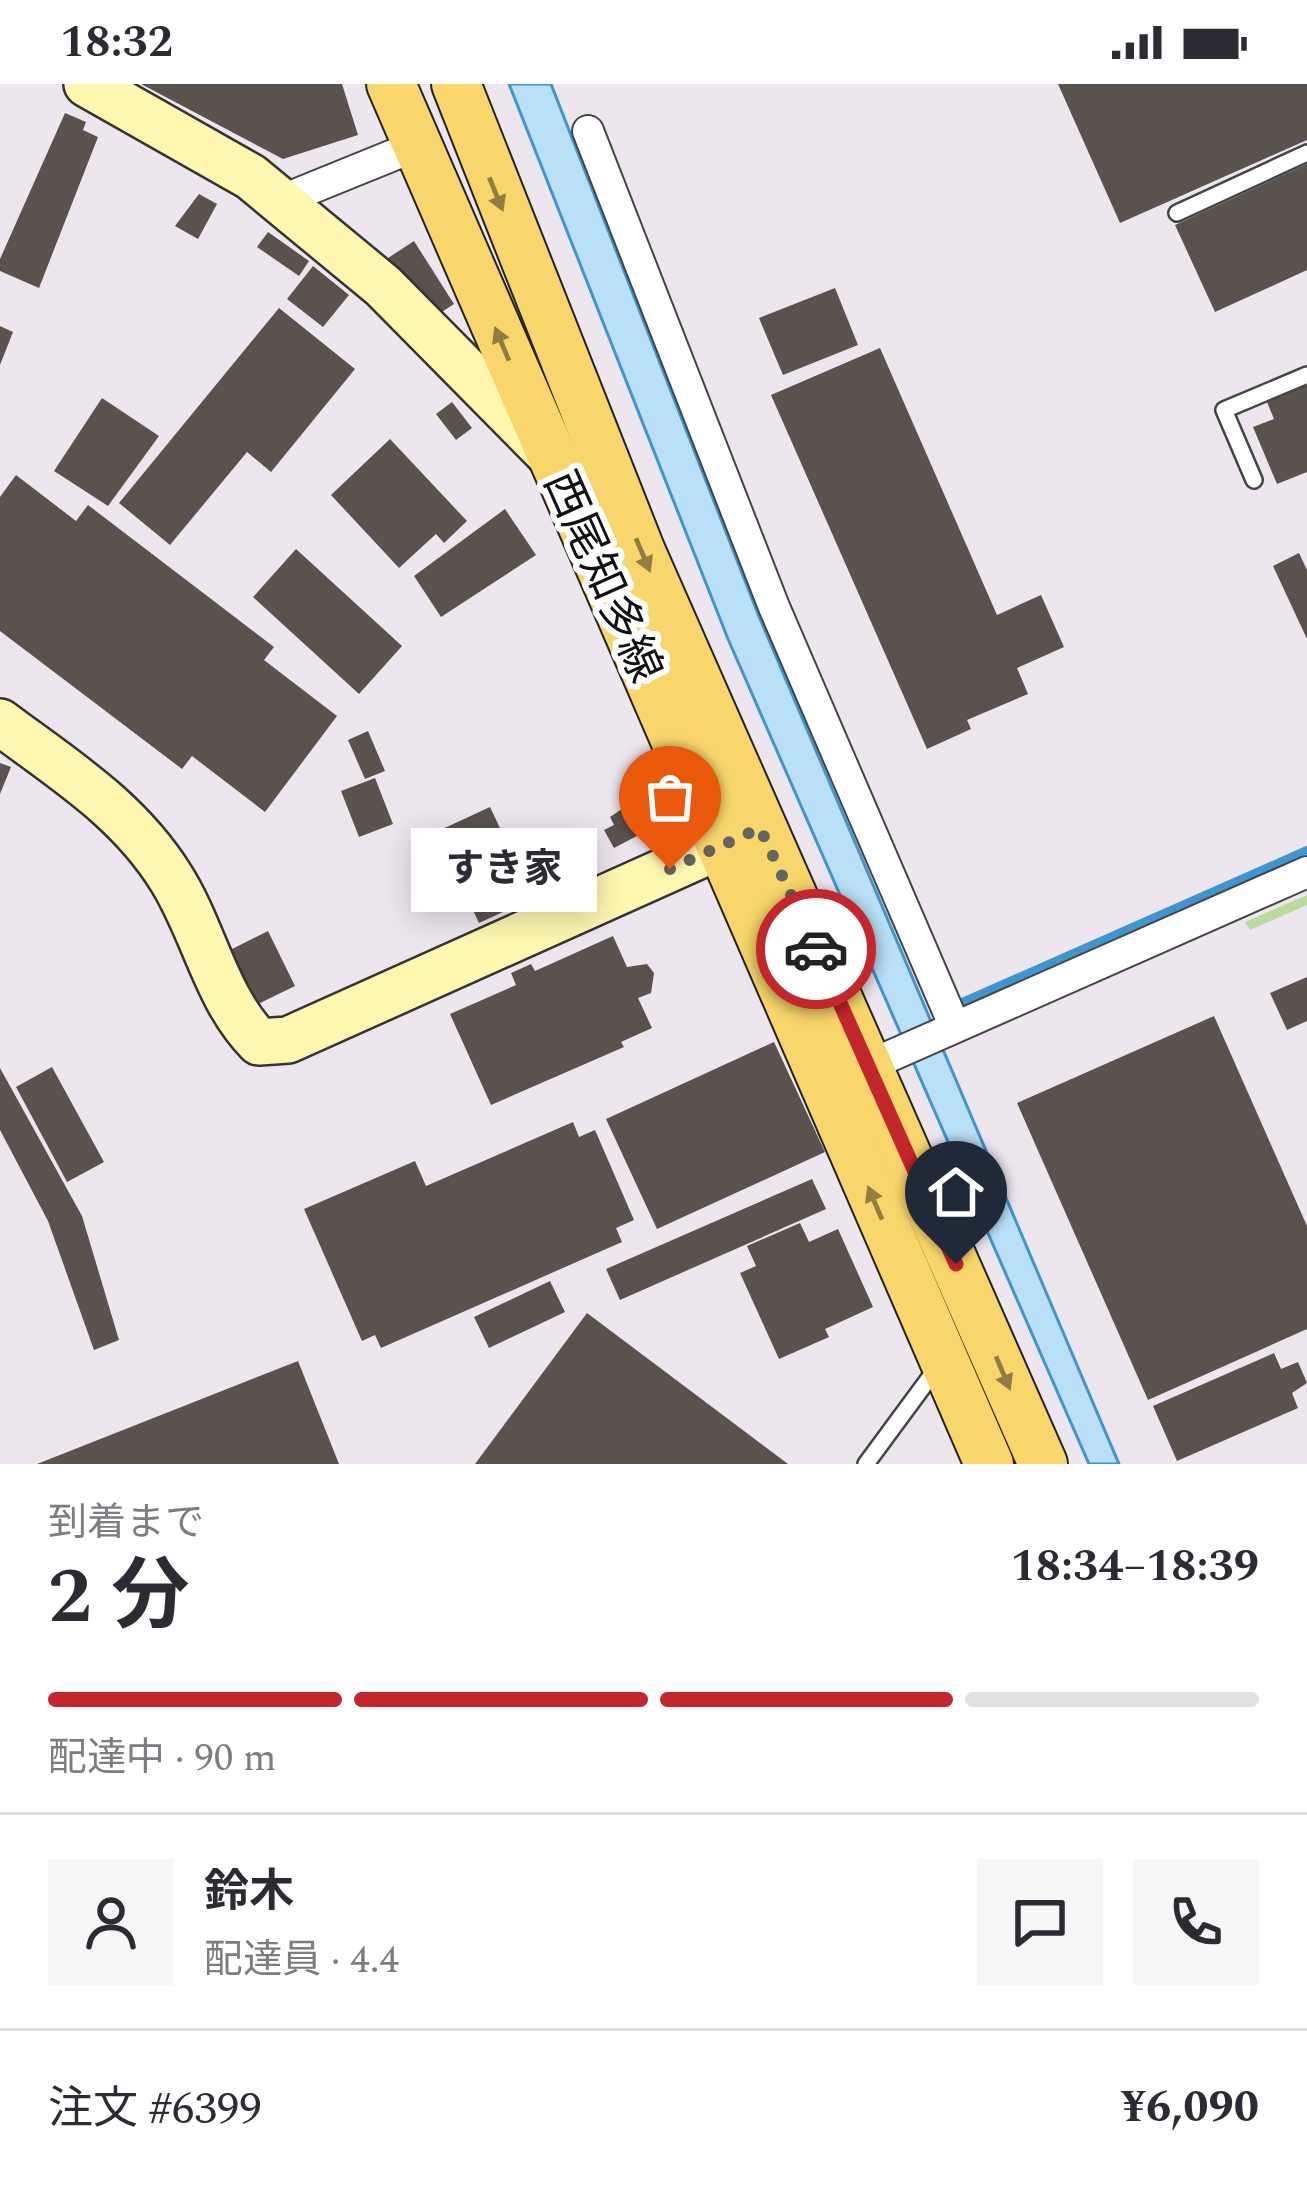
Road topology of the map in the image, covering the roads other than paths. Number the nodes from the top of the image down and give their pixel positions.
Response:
1 (87, 84) edge
2 (391, 84) edge
3 (456, 84) edge
4 (588, 131) dead end
5 (418, 145) junction
6 (1307, 153) edge
7 (280, 201) junction
8 (1177, 213) dead end
9 (1307, 375) edge
10 (548, 453) junction
11 (1254, 480) dead end
12 (0, 722) edge
13 (740, 838) junction
14 (1307, 872) edge
15 (946, 1030) junction
16 (880, 1060) junction
17 (943, 1360) junction
18 (866, 1464) edge
19 (989, 1464) edge
20 (1043, 1464) edge

1 - 7 street
2 - 5 main road, 西尾知多線
3 -> 13 main road, 西尾知多線
4 - 15 street
5 - 7 street
10 -> 5 main road, 西尾知多線
6 - 8 lane
7 - 10 street
9 - 11 lane
10 - 13 main road, 西尾知多線
12 - 13 street
13 - 16 main road, 西尾知多線
17 -> 13 main road, 西尾知多線
14 - 15 street
15 - 16 street
16 -> 20 main road, 西尾知多線
17 - 18 lane
17 - 19 main road, 西尾知多線

